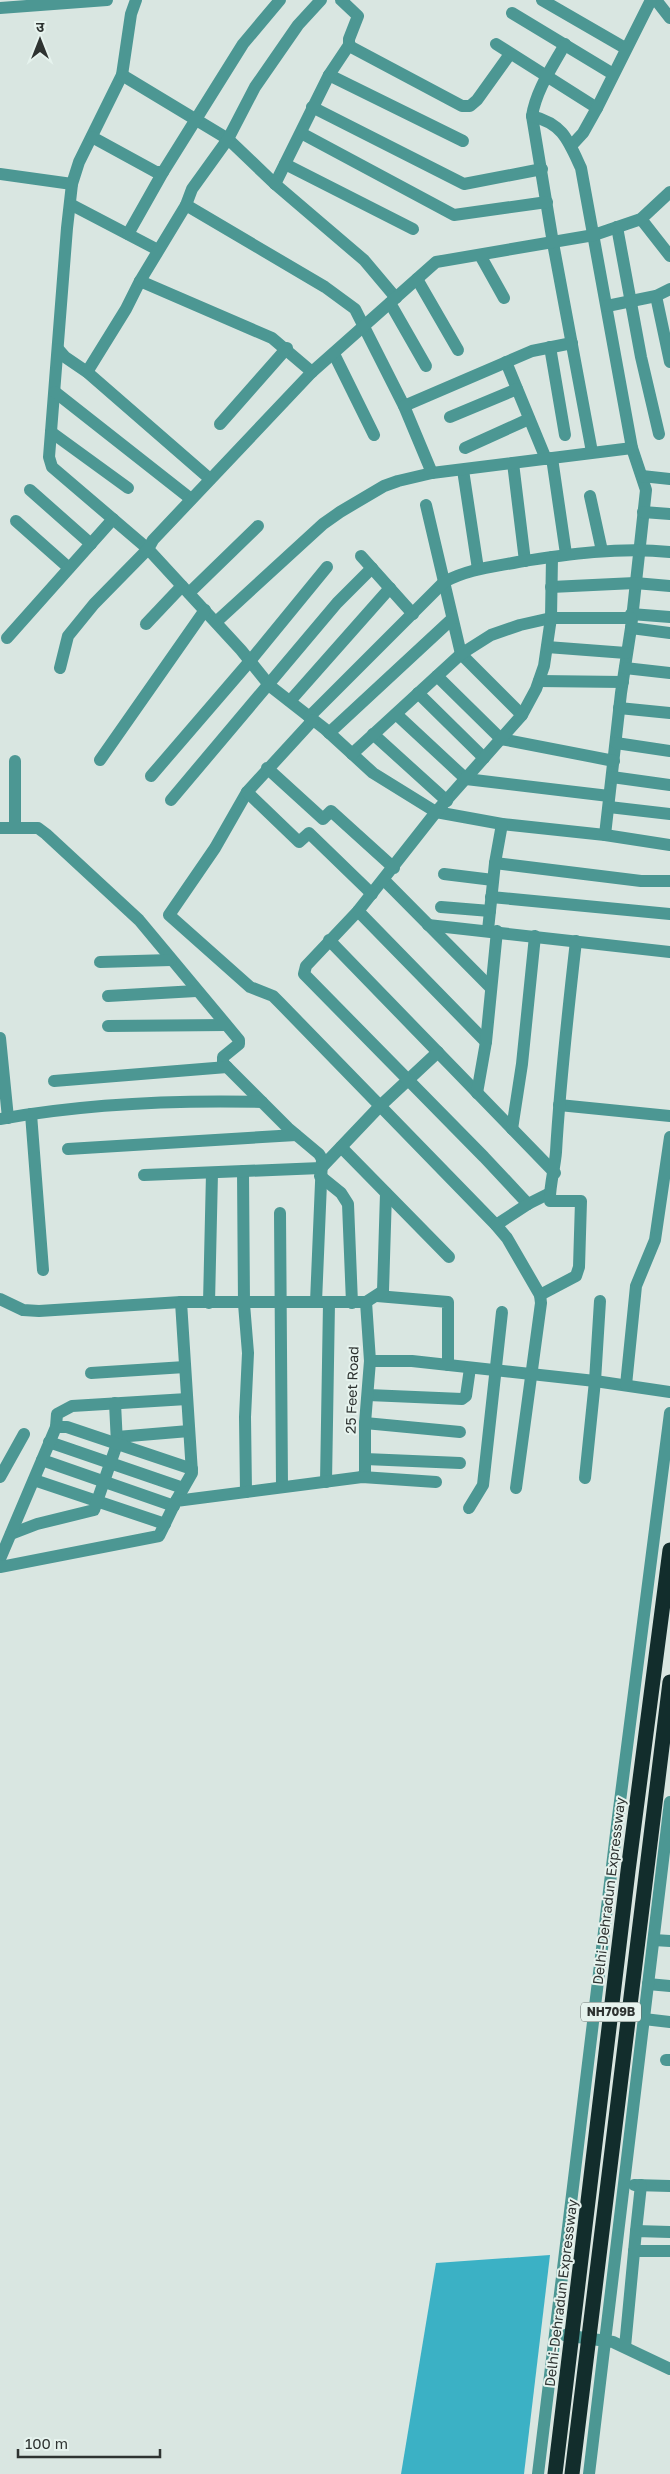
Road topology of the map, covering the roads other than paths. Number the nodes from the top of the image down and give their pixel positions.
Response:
1 (107, 0) edge
2 (136, 0) edge
3 (280, 0) edge
4 (321, 0) edge
5 (341, 0) edge
6 (542, 0) edge
7 (651, 0) edge
8 (656, 0) edge
9 (0, 8) edge
10 (512, 13) dead end
11 (670, 18) edge
12 (496, 44) dead end
13 (566, 44) junction
14 (349, 45) junction
15 (625, 48) junction
16 (510, 54) junction
17 (613, 74) junction
18 (122, 75) junction
19 (329, 75) junction
20 (547, 77) junction
21 (312, 107) junction
22 (597, 108) junction
23 (532, 116) junction
24 (196, 119) junction
25 (300, 133) junction
26 (92, 136) junction
27 (228, 139) junction
28 (463, 141) dead end
29 (571, 146) junction
30 (285, 164) junction
31 (542, 169) junction
32 (164, 172) junction
33 (0, 174) edge
34 (72, 184) junction
35 (275, 184) junction
36 (670, 192) edge
37 (547, 202) junction
38 (70, 204) junction
39 (186, 206) junction
40 (641, 219) junction
41 (617, 227) junction
42 (412, 229) dead end
43 (128, 234) junction
44 (594, 235) junction
45 (553, 243) junction
46 (158, 250) junction
47 (480, 255) junction
48 (670, 256) edge
49 (417, 279) junction
50 (140, 281) junction
51 (670, 289) edge
52 (656, 296) junction
53 (504, 298) dead end
54 (393, 300) junction
55 (630, 301) junction
56 (607, 306) junction
57 (364, 326) junction
58 (572, 343) junction
59 (287, 348) junction
60 (550, 348) junction
61 (58, 349) junction
62 (458, 350) dead end
63 (334, 354) junction
64 (506, 362) junction
65 (670, 362) edge
66 (426, 366) dead end
67 (87, 372) junction
68 (312, 372) junction
69 (517, 390) junction
70 (55, 392) junction
71 (404, 406) junction
72 (450, 417) dead end
73 (529, 419) junction
74 (220, 424) dead end
75 (51, 432) junction
76 (659, 434) dead end
77 (565, 435) dead end
78 (374, 436) dead end
79 (465, 448) dead end
80 (632, 448) junction
81 (592, 452) junction
82 (549, 458) junction
83 (513, 463) junction
84 (463, 470) junction
85 (432, 474) junction
86 (642, 476) junction
87 (210, 479) junction
88 (670, 479) edge
89 (128, 488) dead end
90 (30, 490) dead end
91 (590, 496) dead end
92 (191, 499) junction
93 (426, 505) dead end
94 (643, 512) junction
95 (670, 514) edge
96 (113, 519) junction
97 (16, 521) dead end
98 (258, 526) dead end
99 (91, 544) junction
100 (148, 549) junction
101 (639, 549) junction
102 (602, 552) junction
103 (670, 552) edge
104 (566, 554) junction
105 (361, 556) dead end
106 (552, 556) junction
107 (525, 561) junction
108 (327, 567) dead end
109 (70, 568) junction
110 (372, 568) junction
111 (478, 569) junction
112 (444, 582) junction
113 (635, 584) junction
114 (670, 586) edge
115 (551, 587) junction
116 (390, 588) junction
117 (186, 590) junction
118 (205, 610) junction
119 (413, 614) junction
120 (670, 617) edge
121 (551, 618) junction
122 (452, 619) junction
123 (631, 620) junction
124 (216, 622) junction
125 (146, 624) dead end
126 (670, 633) edge
127 (7, 638) dead end
128 (547, 647) junction
129 (626, 653) junction
130 (461, 654) junction
131 (250, 661) junction
132 (60, 668) dead end
133 (625, 668) junction
134 (670, 673) edge
135 (437, 676) junction
136 (539, 681) junction
137 (623, 682) junction
138 (270, 686) junction
139 (418, 693) junction
140 (290, 701) junction
141 (619, 708) junction
142 (670, 713) edge
143 (396, 714) junction
144 (522, 715) junction
145 (311, 719) junction
146 (329, 733) junction
147 (373, 734) junction
148 (501, 739) junction
149 (616, 743) junction
150 (670, 752) edge
151 (352, 754) junction
152 (484, 758) junction
153 (100, 760) dead end
154 (15, 761) dead end
155 (614, 761) junction
156 (267, 768) junction
157 (151, 776) dead end
158 (612, 777) junction
159 (466, 779) junction
160 (670, 785) edge
161 (247, 792) junction
162 (171, 800) dead end
163 (447, 801) junction
164 (609, 802) junction
165 (436, 812) junction
166 (670, 814) edge
167 (502, 824) junction
168 (0, 828) edge
169 (15, 828) junction
170 (605, 835) junction
171 (670, 845) edge
172 (495, 863) junction
173 (394, 868) junction
174 (444, 874) dead end
175 (384, 880) junction
176 (493, 880) junction
177 (670, 881) edge
178 (372, 894) junction
179 (491, 897) junction
180 (441, 907) dead end
181 (358, 911) junction
182 (490, 911) junction
183 (670, 914) edge
184 (428, 925) junction
185 (492, 931) junction
186 (536, 936) junction
187 (329, 940) junction
188 (576, 940) junction
189 (670, 952) edge
190 (172, 960) junction
191 (100, 962) dead end
192 (491, 988) junction
193 (196, 991) junction
194 (108, 996) dead end
195 (226, 1025) junction
196 (108, 1026) dead end
197 (0, 1038) edge
198 (486, 1042) junction
199 (438, 1052) junction
200 (227, 1067) junction
201 (54, 1081) dead end
202 (409, 1081) junction
203 (477, 1093) junction
204 (262, 1102) junction
205 (559, 1105) junction
206 (380, 1107) junction
207 (32, 1114) junction
208 (670, 1116) edge
209 (4, 1118) edge
210 (512, 1129) junction
211 (296, 1135) junction
212 (670, 1137) edge
213 (341, 1147) junction
214 (68, 1149) dead end
215 (243, 1171) junction
216 (212, 1172) junction
217 (321, 1172) junction
218 (555, 1173) junction
219 (144, 1175) dead end
220 (386, 1193) junction
221 (550, 1193) junction
222 (528, 1204) junction
223 (280, 1214) dead end
224 (496, 1225) junction
225 (449, 1257) dead end
226 (43, 1270) dead end
227 (540, 1295) junction
228 (377, 1296) junction
229 (0, 1299) edge
230 (280, 1301) junction
231 (600, 1301) dead end
232 (181, 1302) junction
233 (316, 1302) junction
234 (352, 1302) junction
235 (366, 1302) junction
236 (210, 1303) junction
237 (329, 1303) junction
238 (244, 1304) junction
239 (502, 1312) dead end
240 (370, 1362) junction
241 (448, 1365) junction
242 (185, 1367) junction
243 (470, 1368) junction
244 (495, 1370) junction
245 (91, 1373) dead end
246 (530, 1374) junction
247 (595, 1381) junction
248 (626, 1385) junction
249 (670, 1392) edge
250 (368, 1395) junction
251 (186, 1399) junction
252 (115, 1404) junction
253 (670, 1413) edge
254 (365, 1423) junction
255 (56, 1427) junction
256 (189, 1431) junction
257 (460, 1432) dead end
258 (24, 1434) dead end
259 (117, 1440) junction
260 (49, 1442) junction
261 (365, 1459) junction
262 (42, 1460) junction
263 (110, 1463) junction
264 (460, 1463) dead end
265 (192, 1469) junction
266 (0, 1477) edge
267 (362, 1477) junction
268 (585, 1478) dead end
269 (34, 1480) junction
270 (103, 1482) junction
271 (326, 1482) junction
272 (436, 1482) dead end
273 (282, 1486) junction
274 (183, 1488) junction
275 (516, 1488) dead end
276 (246, 1492) junction
277 (98, 1500) junction
278 (175, 1503) junction
279 (469, 1508) dead end
280 (165, 1524) junction
281 (11, 1534) junction
282 (670, 1550) edge
283 (0, 1560) edge
284 (0, 1567) edge
285 (670, 1682) edge
286 (670, 1802) edge
287 (668, 1840) edge
288 (665, 1907) edge
289 (662, 1940) edge
290 (661, 1985) edge
291 (657, 2020) edge
292 (624, 2185) junction
293 (641, 2185) junction
294 (670, 2186) edge
295 (636, 2231) junction
296 (670, 2232) edge
297 (634, 2251) junction
298 (670, 2252) edge
299 (556, 2334) junction
300 (616, 2344) junction
301 (670, 2369) edge
302 (538, 2474) edge
303 (555, 2474) edge
304 (572, 2474) edge
305 (589, 2474) edge

1 - 9 street
2 - 18 street
3 - 24 street
4 - 27 street
5 - 14 street
6 - 15 street
7 - 15 street
8 - 11 street
10 - 13 street
12 - 16 street
13 - 17 street
13 - 20 street
14 - 16 street
14 - 19 street
15 - 17 street
16 - 20 street
17 - 22 street
18 - 24 street
18 - 26 street
19 - 21 street
19 - 28 street
20 - 22 street
20 - 23 street
21 - 25 street
21 - 31 street
22 - 29 street
23 - 29 street
23 - 31 street
24 - 27 street
24 - 32 street
25 - 30 street
25 - 37 street
26 - 32 street
26 - 34 street
27 - 35 street
27 - 39 street
29 - 44 street
30 - 35 street
30 - 42 street
31 - 37 street
32 - 43 street
33 - 34 street
34 - 38 street
35 - 54 street
36 - 40 street
37 - 45 street
38 - 43 street
38 - 61 street
39 - 46 street
39 - 57 street
40 - 41 street
40 - 48 street
41 - 44 street
41 - 55 street
43 - 46 street
44 - 45 street
44 - 56 street
45 - 47 street
45 - 58 street
46 - 50 street
47 - 49 street
47 - 53 street
49 - 54 street
49 - 62 street
50 - 59 street
50 - 67 street
51 - 52 street
52 - 55 street
52 - 65 street
54 - 57 street
54 - 66 street
55 - 56 street
55 - 76 street
56 - 80 street
57 - 63 street
57 - 71 street
58 - 60 street
58 - 81 street
59 - 68 street
59 - 74 street
60 - 64 street
60 - 77 street
61 - 67 street
61 - 70 street
63 - 68 street
63 - 78 street
64 - 69 street
64 - 71 street
67 - 87 street
68 - 87 street
69 - 72 street
69 - 73 street
70 - 75 street
70 - 92 street
71 - 85 street
73 - 79 street
73 - 82 street
75 - 89 street
75 - 96 street
80 - 81 street
80 - 86 street
81 - 82 street
82 - 83 street
82 - 104 street
83 - 84 street
83 - 107 street
84 - 85 street
84 - 111 street
85 - 124 street
86 - 88 street
86 - 94 street
87 - 92 street
90 - 99 street
91 - 102 street
92 - 100 street
93 - 112 street
94 - 95 street
94 - 101 street
96 - 99 street
96 - 100 street
97 - 109 street
98 - 117 street
99 - 109 street
100 - 117 street
100 - 132 street
101 - 102 street
101 - 103 street
101 - 113 street
102 - 104 street
104 - 106 street
105 - 110 street
106 - 107 street
106 - 115 street
107 - 111 street
108 - 131 street
109 - 127 street
110 - 116 street
110 - 138 street
111 - 112 street
112 - 119 street
112 - 122 street
113 - 114 street
113 - 115 street
113 - 123 street
115 - 121 street
116 - 119 street
116 - 140 street
117 - 118 street
117 - 125 street
118 - 124 street
118 - 153 street
119 - 145 street
120 - 123 street
121 - 123 street
121 - 128 street
121 - 130 street
122 - 130 street
122 - 146 street
123 - 126 street
123 - 129 street
124 - 131 street
128 - 129 street
128 - 136 street
129 - 133 street
130 - 135 street
130 - 144 street
131 - 138 street
131 - 157 street
133 - 134 street
133 - 137 street
135 - 139 street
135 - 148 street
136 - 137 street
136 - 144 street
137 - 141 street
138 - 140 street
138 - 162 street
139 - 143 street
139 - 152 street
140 - 145 street
141 - 142 street
141 - 149 street
143 - 147 street
143 - 159 street
144 - 148 street
145 - 146 street
145 - 156 street
146 - 151 street
147 - 151 street
147 - 163 street
148 - 152 street
148 - 155 street
149 - 150 street
149 - 155 street
151 - 165 street
152 - 159 street
154 - 169 street
155 - 158 street
156 - 161 street
156 - 173 street
158 - 160 street
158 - 164 street
159 - 163 street
159 - 164 street
161 - 178 street
161 - 206 street
163 - 165 street
164 - 166 street
164 - 170 street
165 - 167 street
165 - 173 street
167 - 170 street
167 - 172 street
168 - 169 street
169 - 190 street
170 - 171 street
172 - 176 street
172 - 177 street
173 - 175 street
174 - 176 street
175 - 178 street
175 - 184 street
176 - 179 street
178 - 181 street
179 - 182 street
179 - 183 street
180 - 182 street
181 - 187 street
181 - 198 street
182 - 185 street
184 - 185 street
184 - 192 street
185 - 186 street
185 - 192 street
186 - 188 street
186 - 210 street
187 - 199 street
187 - 202 street
188 - 189 street
188 - 205 street
190 - 191 street
190 - 193 street
192 - 198 street
193 - 194 street
193 - 195 street
195 - 196 street
195 - 200 street
197 - 209 street
198 - 203 street
199 - 202 street
199 - 203 street
200 - 201 street
200 - 204 street
202 - 206 street
202 - 222 street
203 - 210 street
204 - 207 street
204 - 211 street
205 - 208 street
205 - 218 street
206 - 213 street
206 - 224 street
207 - 209 street
207 - 226 street
210 - 218 street
211 - 214 street
211 - 217 street
212 - 248 street
213 - 217 street
213 - 220 street
215 - 216 street
215 - 217 street
215 - 238 street
216 - 219 street
216 - 236 street
217 - 233 street
217 - 234 street
218 - 221 street
220 - 225 street
220 - 228 street
221 - 222 street
221 - 227 street
222 - 224 street
223 - 230 street
224 - 227 street
227 - 246 street
228 - 235 street
228 - 241 street
229 - 232 street
230 - 233 street
230 - 238 street
230 - 273 street
231 - 247 street
232 - 236 street
232 - 242 street
233 - 237 street
234 - 235 street
234 - 237 street
235 - 240 street, 25 Feet Road
236 - 238 street
237 - 271 street
238 - 276 street
239 - 244 street
240 - 241 street
240 - 250 street, 25 Feet Road
241 - 243 street
242 - 245 street
242 - 251 street
243 - 244 street
243 - 250 street
244 - 246 street
244 - 279 street
246 - 247 street
246 - 275 street
247 - 248 street
247 - 268 street
248 - 249 street
250 - 254 street, 25 Feet Road
251 - 252 street
251 - 256 street
252 - 255 street
252 - 259 street
253 - 299 street
254 - 257 street
254 - 261 street, 25 Feet Road
255 - 259 street
255 - 260 street
256 - 259 street
256 - 265 street
258 - 266 street
259 - 263 street
259 - 265 street
260 - 262 street
260 - 263 street
261 - 264 street
261 - 267 street, 25 Feet Road
262 - 269 street
262 - 270 street
263 - 270 street
263 - 274 street
265 - 274 street
267 - 271 street
267 - 272 street
269 - 277 street
269 - 281 street
270 - 277 street
270 - 278 street
271 - 273 street
273 - 276 street
274 - 278 street
276 - 278 street
277 - 280 street
277 - 281 street
278 - 280 street
280 - 284 street
281 - 283 street
282 - 303 highway, Delhi-Dehradun Expressway / NH709B
285 - 304 highway, NH709B
286 - 287 street
287 - 288 street
288 - 289 street
289 - 290 street
290 - 291 street
291 - 292 street
292 - 293 street
292 - 300 street
293 - 294 street
293 - 295 street
295 - 296 street
295 - 297 street
297 - 298 street
297 - 300 street
299 - 300 street
299 - 302 street
300 - 301 street
300 - 305 street

